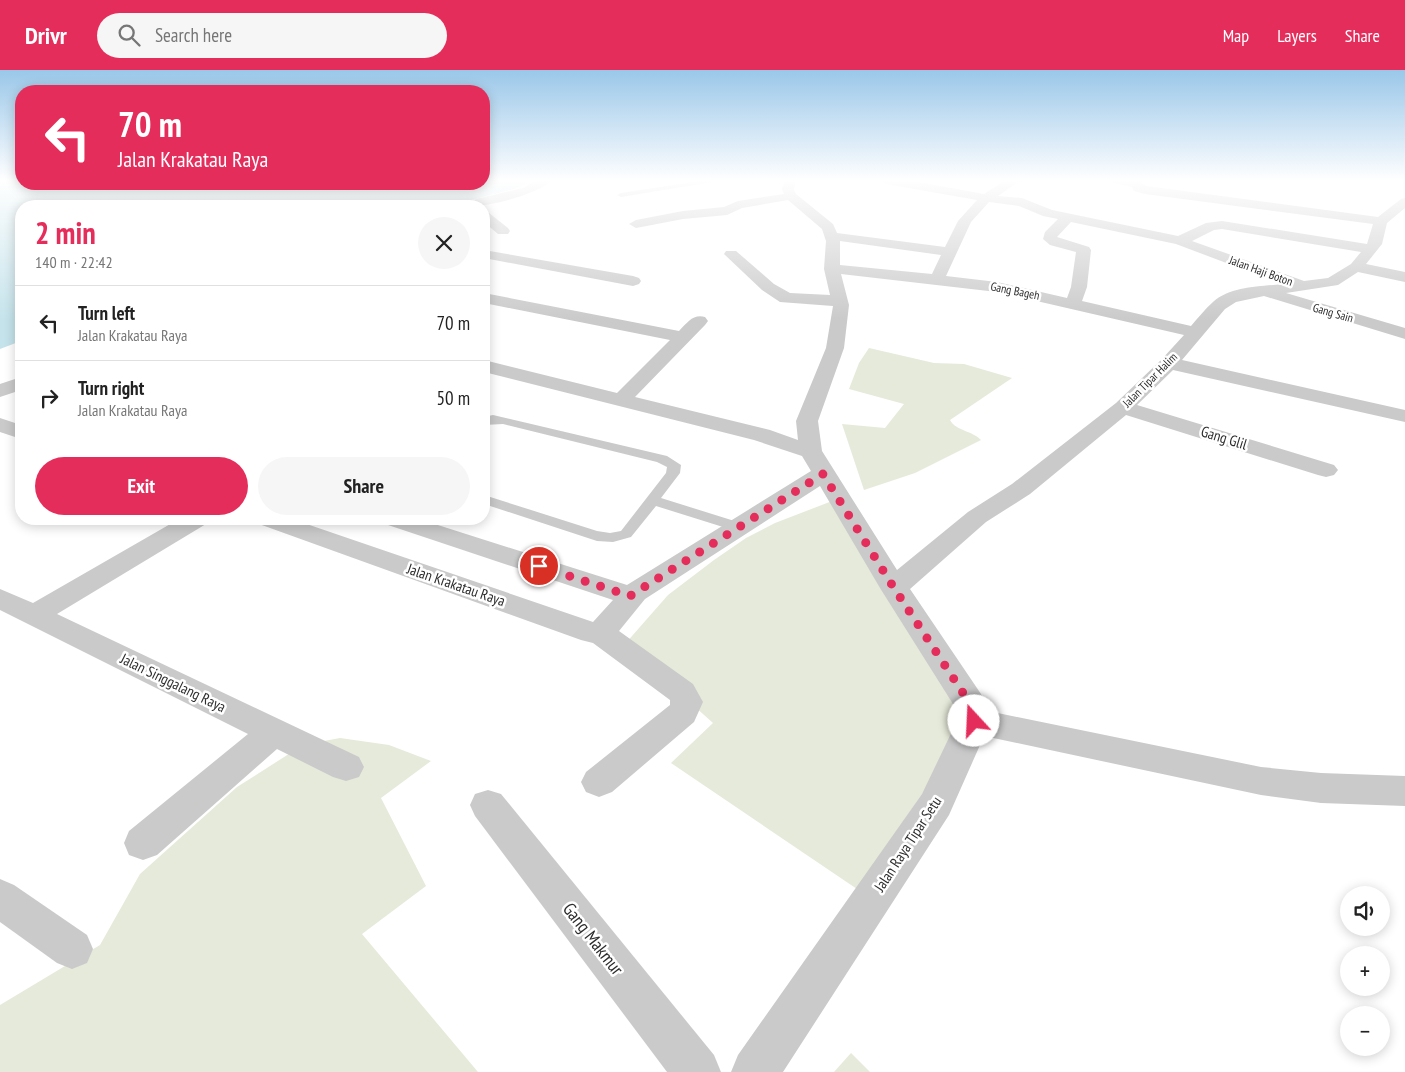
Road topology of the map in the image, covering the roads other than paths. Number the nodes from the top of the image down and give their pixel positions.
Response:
1 (498, 227) edge
2 (828, 227) edge
3 (961, 227) edge
4 (1059, 227) edge
5 (1111, 227) edge
6 (1209, 227) edge
7 (1233, 227) edge
8 (1380, 227) edge
9 (503, 231) dead end
10 (831, 236) junction
11 (1180, 241) junction
12 (1370, 249) junction
13 (948, 252) junction
14 (732, 254) dead end
15 (490, 255) edge
16 (1356, 267) junction
17 (832, 269) junction
18 (1405, 277) edge
19 (937, 279) junction
20 (633, 281) dead end
21 (1304, 286) junction
22 (1262, 292) junction
23 (490, 299) edge
24 (840, 301) junction
25 (1073, 303) junction
26 (699, 321) dead end
27 (1195, 332) junction
28 (1405, 334) edge
29 (685, 336) junction
30 (1169, 363) junction
31 (490, 367) edge
32 (15, 386) edge
33 (1, 391) edge
34 (15, 395) edge
35 (622, 399) junction
36 (1122, 407) junction
37 (1405, 416) edge
38 (490, 420) edge
39 (0, 424) edge
40 (15, 430) edge
41 (817, 463) junction
42 (1326, 470) dead end
43 (653, 500) junction
44 (490, 501) edge
45 (187, 525) edge
46 (285, 525) edge
47 (412, 525) edge
48 (739, 527) junction
49 (894, 588) junction
50 (630, 596) junction
51 (1, 600) edge
52 (34, 616) junction
53 (599, 632) junction
54 (974, 721) junction
55 (274, 732) junction
56 (346, 767) dead end
57 (599, 782) dead end
58 (1405, 791) edge
59 (488, 805) dead end
60 (143, 843) dead end
61 (0, 898) edge
62 (72, 949) dead end
63 (697, 1072) edge
64 (755, 1072) edge

1 - 9 street
2 - 10 street
3 - 13 street
4 - 25 street
5 - 11 street, Jalan Haji Boton
6 - 11 street
7 - 12 street
8 - 12 street, Jalan Tipar Halim
10 - 13 street
10 - 17 street
11 - 21 street, Jalan Haji Boton
12 - 16 street, Jalan Tipar Halim
13 - 19 street
14 - 24 street
15 - 20 street
16 - 18 street
16 - 21 street, Jalan Tipar Halim
17 - 19 street, Gang Bageh
17 - 24 street
19 - 25 street, Gang Bageh
21 - 22 street, Jalan Tipar Halim
22 - 27 street, Jalan Tipar Halim
22 - 28 street, Gang Sain
23 - 29 street
24 - 41 street
25 - 27 street, Gang Bageh
26 - 29 street
27 - 30 street, Jalan Tipar Halim
29 - 35 street
30 - 36 street, Jalan Tipar Halim
30 - 37 street
31 - 35 street
32 - 33 street
33 - 34 street
35 - 41 street
36 - 42 street, Gang Glil
36 - 49 street, Jalan Tipar Halim
38 - 43 lane
39 - 40 street
41 - 48 street
41 - 49 street
43 - 44 lane
43 - 48 lane
45 - 52 street
46 - 53 street, Jalan Krakatau Raya
47 - 50 street
48 - 50 street
49 - 54 street
50 - 53 street
51 - 52 street, Jalan Singgalang Raya
52 - 55 street, Jalan Singgalang Raya
53 - 57 street
54 - 58 street
54 - 64 street, Jalan Raya Tipar Setu
55 - 56 street, Jalan Singgalang Raya
55 - 60 street
59 - 63 street, Gang Makmur
61 - 62 street

